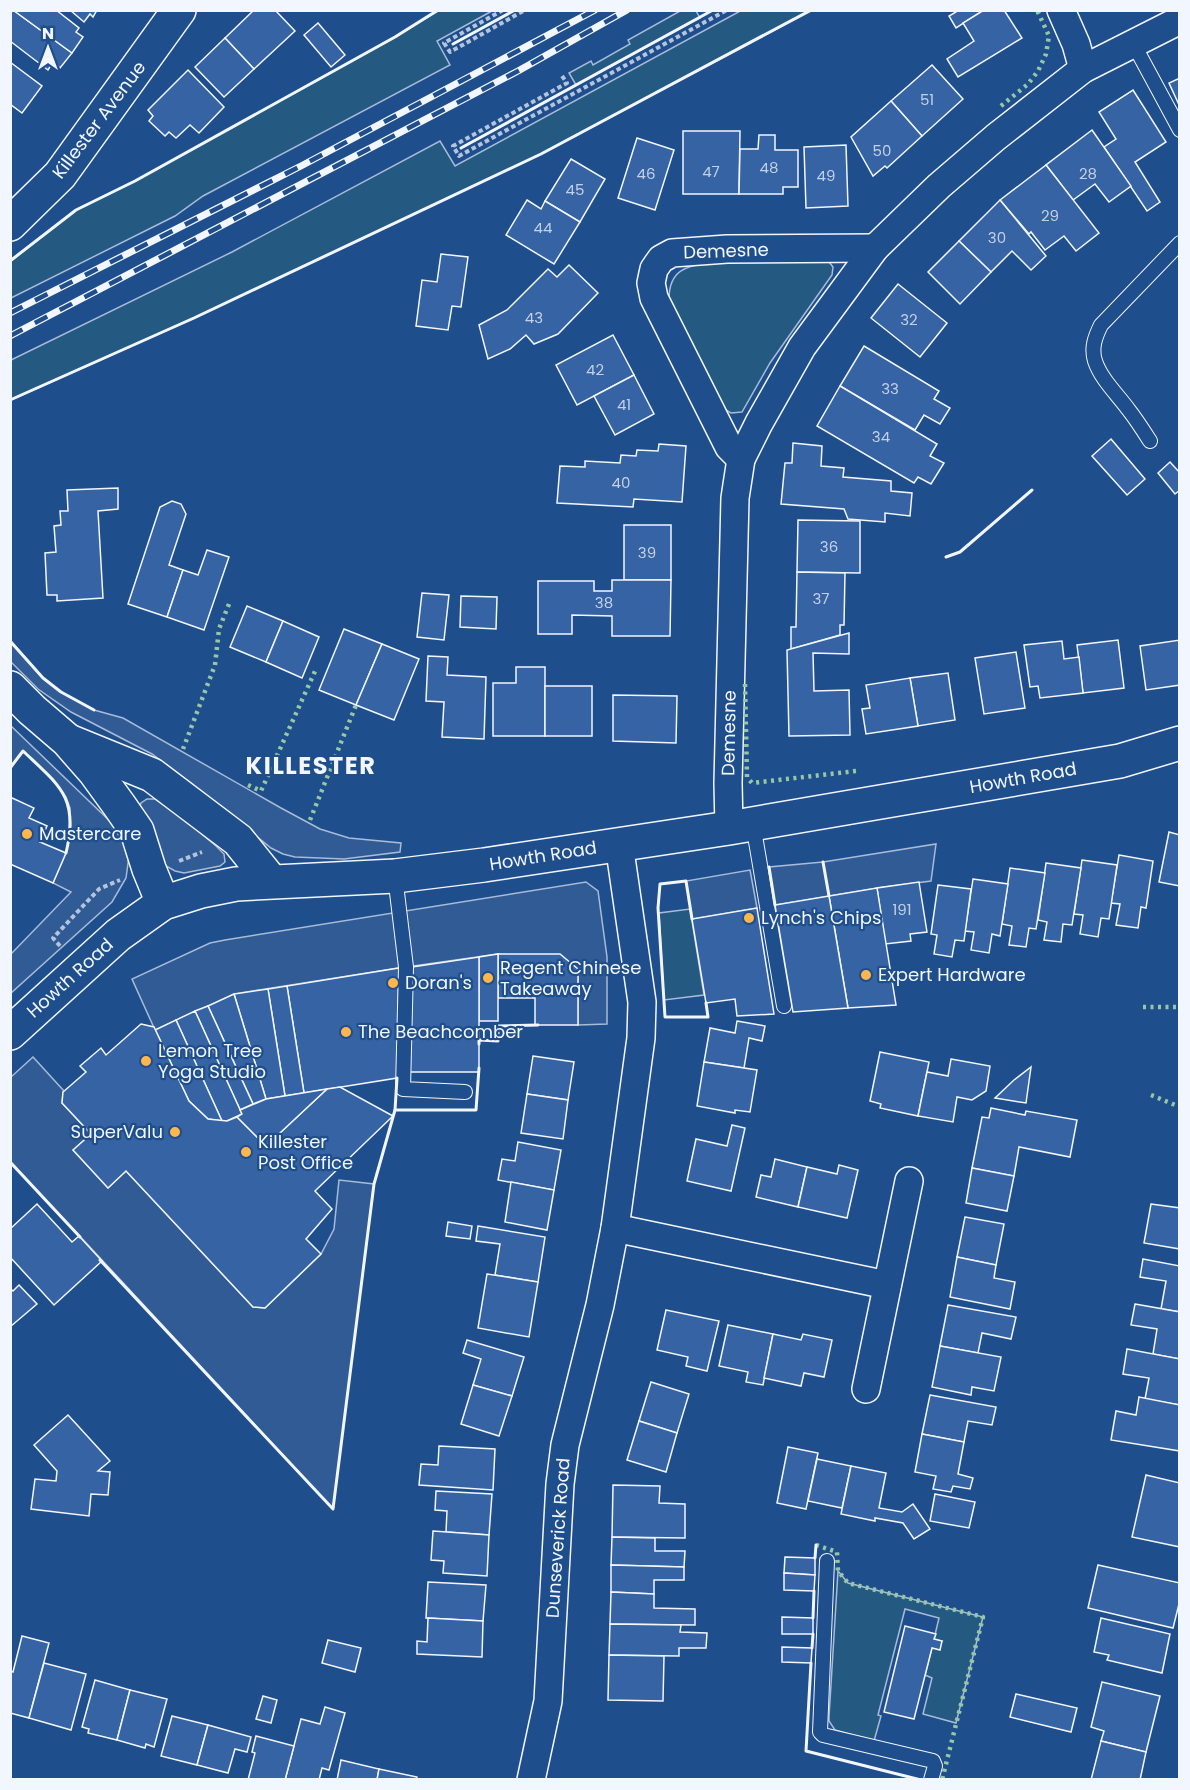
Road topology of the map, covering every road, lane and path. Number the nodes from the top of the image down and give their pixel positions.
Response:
1 (179, 10) edge
2 (503, 10) edge
3 (525, 10) edge
4 (727, 10) edge
5 (1061, 10) edge
6 (1179, 20) edge
7 (1133, 43) junction
8 (1083, 69) junction
9 (562, 76) dead end
10 (1179, 130) edge
11 (10, 224) edge
12 (1179, 243) edge
13 (875, 248) junction
14 (1150, 441) dead end
15 (741, 459) junction
16 (10, 688) edge
17 (67, 740) junction
18 (1179, 743) edge
19 (1120, 761) junction
20 (1179, 762) edge
21 (741, 826) junction
22 (619, 844) junction
23 (395, 876) junction
24 (271, 881) junction
25 (163, 903) junction
26 (784, 1006) dead end
27 (10, 1033) edge
28 (465, 1092) dead end
29 (909, 1181) dead end
30 (615, 1228) junction
31 (887, 1285) junction
32 (866, 1389) dead end
33 (827, 1561) dead end
34 (531, 1779) edge
35 (931, 1779) edge

1 - 11 main road, Killester Avenue
2 - 3 path
4 - 9 path
5 - 8 street
6 - 7 street, Demesne
7 - 8 street, Demesne
7 - 10 lane
8 - 13 street, Demesne
12 - 14 lane
13 - 15 street, Demesne
13 - 15 street, Demesne
15 - 21 street, Demesne
16 - 17 main road
17 - 24 main road
17 - 25 main road
18 - 19 main road, Howth Road
19 - 20 main road, Howth Road
19 - 21 main road, Howth Road
21 - 22 main road, Howth Road
21 - 26 lane
22 - 23 main road, Howth Road
22 - 30 street, Dunseverick Road
23 - 24 main road, Howth Road
23 - 28 lane
24 - 25 main road, Howth Road
25 - 27 main road, Howth Road
29 - 31 street
30 - 31 street
30 - 34 street, Dunseverick Road
31 - 32 street
33 - 35 lane

